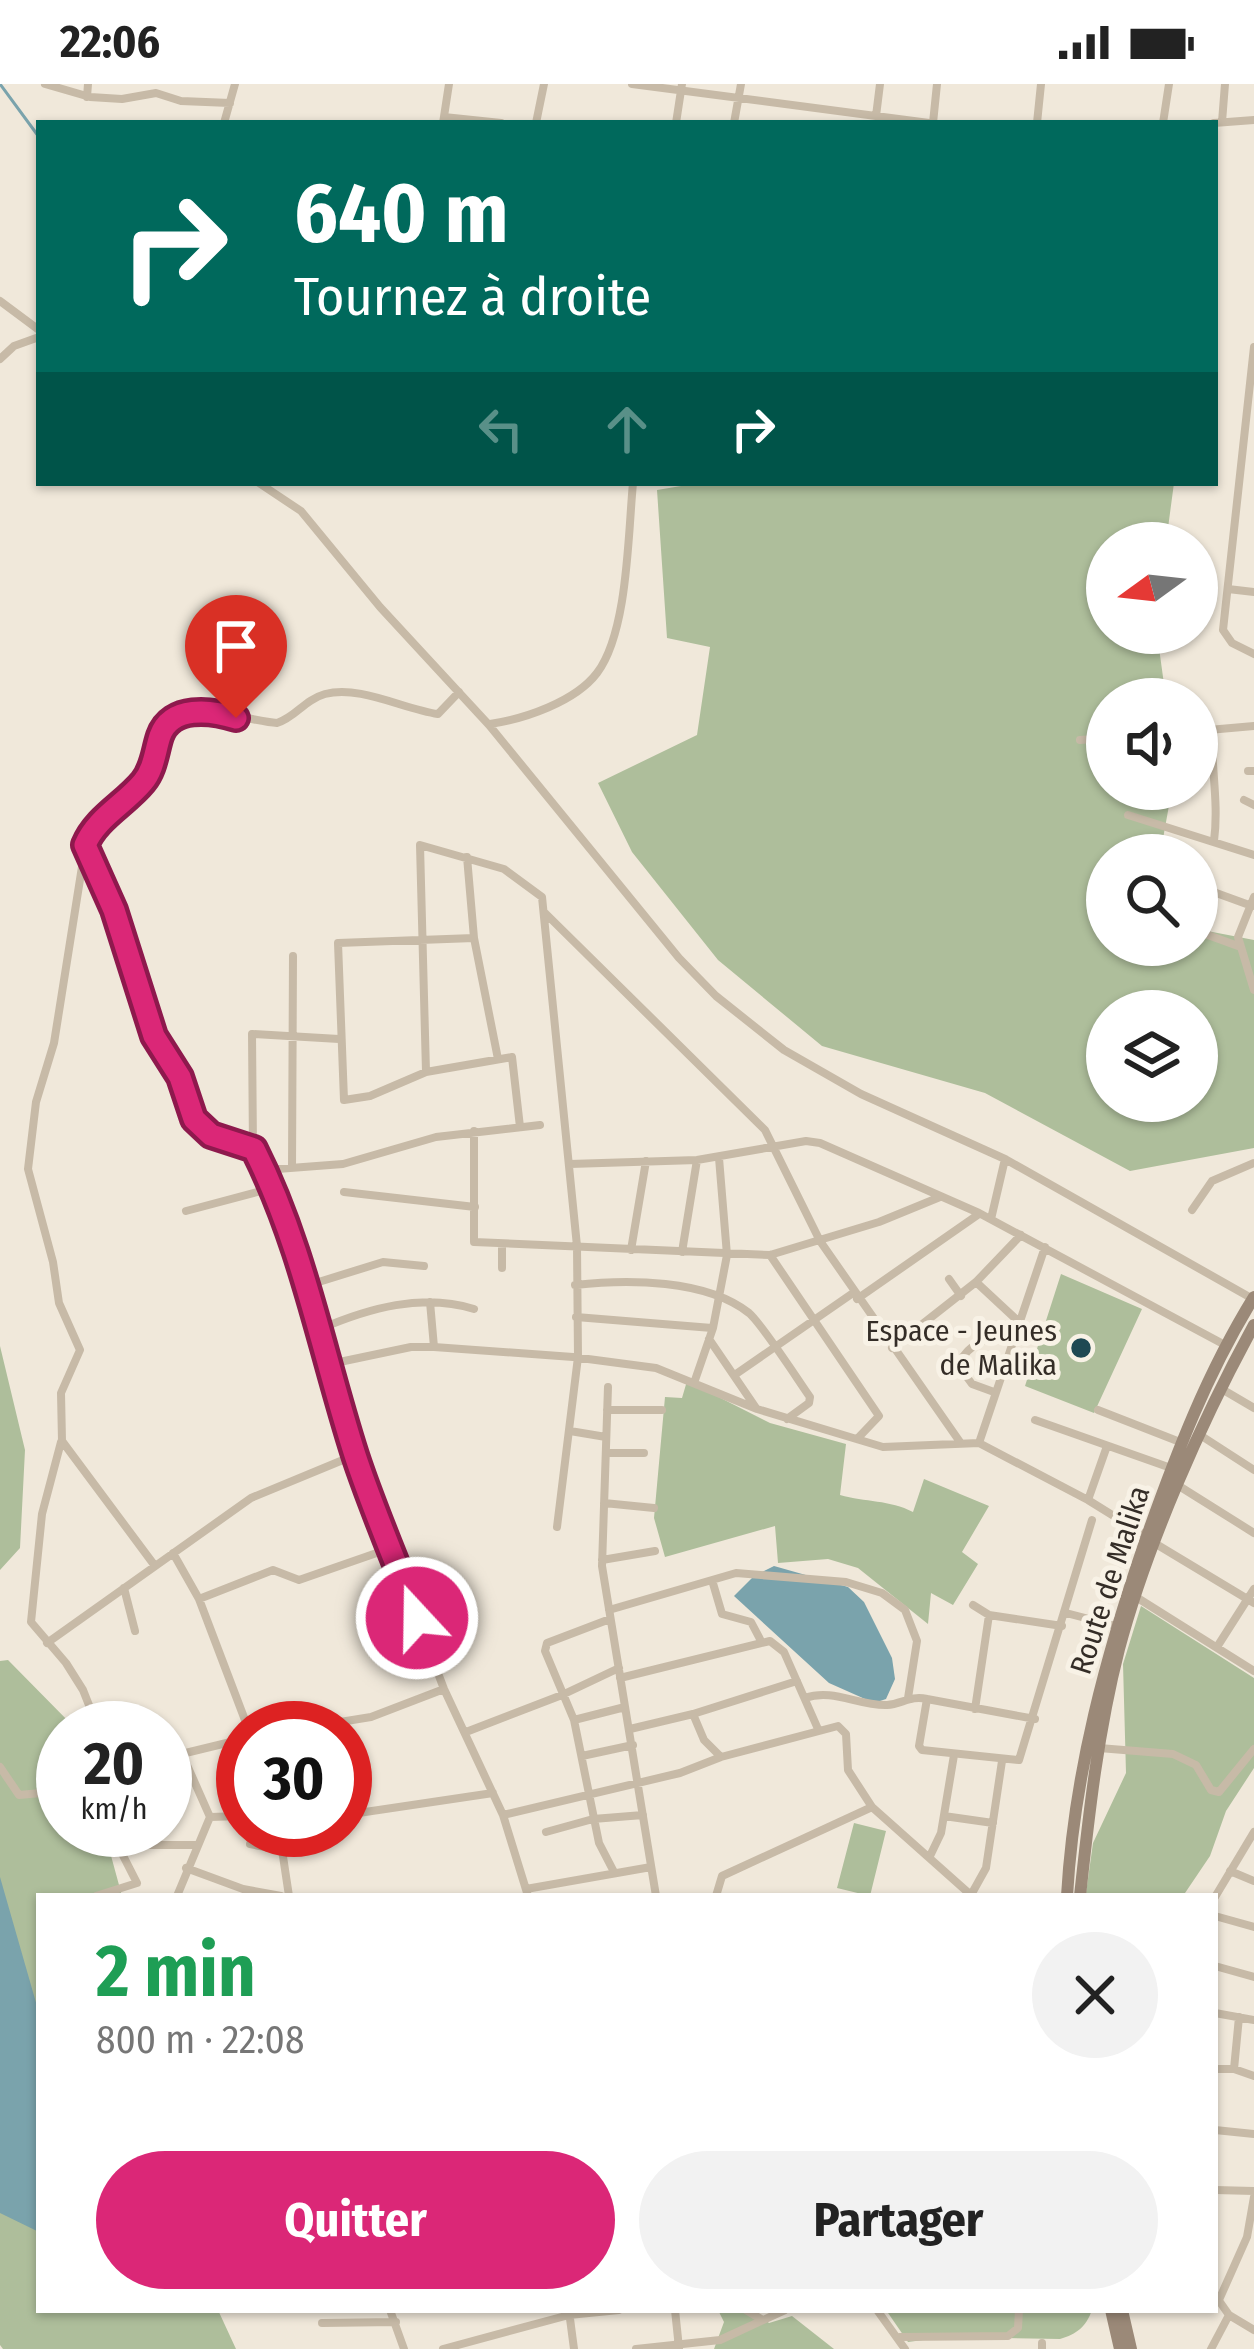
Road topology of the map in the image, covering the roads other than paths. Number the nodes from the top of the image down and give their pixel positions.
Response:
1 (45, 84) edge
2 (88, 84) edge
3 (448, 84) edge
4 (544, 84) edge
5 (632, 84) edge
6 (740, 84) edge
7 (880, 84) edge
8 (937, 84) edge
9 (1041, 84) edge
10 (1169, 84) edge
11 (1226, 84) edge
12 (234, 85) edge
13 (681, 87) edge
14 (147, 89) edge
15 (87, 97) junction
16 (737, 98) junction
17 (230, 103) junction
18 (876, 116) junction
19 (225, 120) edge
20 (444, 120) edge
21 (537, 120) edge
22 (676, 120) edge
23 (734, 120) edge
24 (907, 120) edge
25 (931, 120) edge
26 (1036, 120) edge
27 (1163, 120) edge
28 (1254, 120) edge
29 (1218, 123) edge
30 (0, 301) edge
31 (36, 331) edge
32 (36, 335) edge
33 (1254, 347) edge
34 (0, 359) edge
35 (1251, 400) edge
36 (264, 486) edge
37 (634, 486) edge
38 (1228, 589) junction
39 (1254, 592) edge
40 (1254, 654) edge
41 (459, 692) junction
42 (489, 725) junction
43 (1254, 726) edge
44 (1218, 729) edge
45 (1080, 740) dead end
46 (1086, 740) edge
47 (1128, 815) dead end
48 (1191, 834) edge
49 (1218, 842) edge
50 (85, 845) junction
51 (1254, 855) edge
52 (467, 857) junction
53 (1218, 892) edge
54 (1253, 903) edge
55 (544, 912) junction
56 (474, 938) junction
57 (1218, 939) edge
58 (423, 940) junction
59 (1238, 946) junction
60 (292, 956) dead end
61 (1254, 990) edge
62 (291, 1037) junction
63 (339, 1039) junction
64 (498, 1060) junction
65 (426, 1072) junction
66 (540, 1125) dead end
67 (520, 1127) junction
68 (474, 1132) junction
69 (775, 1147) junction
70 (254, 1149) junction
71 (719, 1157) junction
72 (698, 1160) junction
73 (1005, 1160) junction
74 (646, 1161) junction
75 (1254, 1162) edge
76 (570, 1164) junction
77 (292, 1168) junction
78 (264, 1170) junction
79 (272, 1188) junction
80 (344, 1192) dead end
81 (942, 1196) junction
82 (475, 1207) junction
83 (1192, 1210) dead end
84 (186, 1211) dead end
85 (979, 1213) junction
86 (991, 1219) junction
87 (1021, 1235) junction
88 (820, 1241) junction
89 (502, 1246) junction
90 (577, 1246) junction
91 (1045, 1247) junction
92 (631, 1250) junction
93 (682, 1252) junction
94 (727, 1255) junction
95 (770, 1255) junction
96 (424, 1266) dead end
97 (502, 1268) dead end
98 (949, 1279) dead end
99 (976, 1282) junction
100 (309, 1285) junction
101 (575, 1285) junction
102 (961, 1295) junction
103 (855, 1296) junction
104 (718, 1298) junction
105 (1254, 1299) edge
106 (430, 1302) junction
107 (474, 1309) dead end
108 (576, 1317) junction
109 (814, 1318) junction
110 (1018, 1322) junction
111 (1254, 1325) edge
112 (713, 1328) junction
113 (320, 1329) junction
114 (1015, 1333) junction
115 (709, 1339) junction
116 (1225, 1345) junction
117 (434, 1347) junction
118 (773, 1348) junction
119 (892, 1348) junction
120 (578, 1358) junction
121 (330, 1364) junction
122 (736, 1374) junction
123 (694, 1383) junction
124 (608, 1387) dead end
125 (1220, 1388) junction
126 (994, 1393) junction
127 (1254, 1408) edge
128 (757, 1409) junction
129 (607, 1410) junction
130 (662, 1410) dead end
131 (1099, 1410) dead end
132 (787, 1420) junction
133 (1035, 1420) dead end
134 (570, 1432) junction
135 (1200, 1435) junction
136 (606, 1437) junction
137 (857, 1440) junction
138 (62, 1441) junction
139 (960, 1442) junction
140 (1180, 1442) junction
141 (980, 1443) junction
142 (1107, 1446) junction
143 (606, 1453) junction
144 (644, 1453) dead end
145 (356, 1455) junction
146 (1171, 1468) junction
147 (1254, 1470) edge
148 (1179, 1486) junction
149 (1088, 1500) junction
150 (604, 1503) junction
151 (654, 1508) dead end
152 (1092, 1520) dead end
153 (556, 1527) dead end
154 (1254, 1533) edge
155 (1152, 1540) junction
156 (391, 1548) junction
157 (655, 1551) dead end
158 (173, 1552) junction
159 (602, 1560) junction
160 (155, 1566) junction
161 (712, 1580) junction
162 (124, 1588) junction
163 (1254, 1589) edge
164 (1136, 1597) junction
165 (199, 1599) junction
166 (1251, 1601) edge
167 (973, 1605) dead end
168 (1066, 1612) junction
169 (610, 1614) junction
170 (989, 1615) junction
171 (1062, 1626) junction
172 (1116, 1626) junction
173 (135, 1631) dead end
174 (761, 1641) junction
175 (47, 1643) junction
176 (1217, 1647) junction
177 (1254, 1672) edge
178 (619, 1673) junction
179 (797, 1681) junction
180 (444, 1689) junction
181 (562, 1695) junction
182 (805, 1697) junction
183 (908, 1698) junction
184 (927, 1699) junction
185 (87, 1701) edge
186 (238, 1701) edge
187 (626, 1707) junction
188 (975, 1709) junction
189 (693, 1714) junction
190 (372, 1717) edge
191 (1035, 1719) junction
192 (574, 1720) junction
193 (630, 1729) junction
194 (818, 1730) junction
195 (466, 1732) junction
196 (633, 1745) junction
197 (1098, 1748) junction
198 (1254, 1749) edge
199 (954, 1755) junction
200 (582, 1756) junction
201 (721, 1757) junction
202 (1002, 1761) junction
203 (0, 1766) edge
204 (192, 1776) edge
205 (640, 1781) junction
206 (590, 1791) junction
207 (36, 1793) edge
208 (494, 1793) junction
209 (872, 1807) junction
210 (372, 1812) edge
211 (503, 1814) junction
212 (643, 1815) junction
213 (944, 1816) junction
214 (210, 1817) junction
215 (216, 1817) edge
216 (593, 1820) junction
217 (993, 1823) junction
218 (546, 1832) dead end
219 (1254, 1832) edge
220 (192, 1845) edge
221 (198, 1845) junction
222 (930, 1856) junction
223 (125, 1857) edge
224 (285, 1857) edge
225 (651, 1867) junction
226 (186, 1868) junction
227 (1230, 1871) junction
228 (614, 1872) junction
229 (1254, 1881) edge
230 (527, 1892) edge
231 (105, 1893) edge
232 (178, 1893) edge
233 (267, 1893) edge
234 (285, 1893) edge
235 (655, 1893) edge
236 (717, 1893) edge
237 (968, 1893) edge
238 (973, 1893) edge
239 (1080, 1893) edge
240 (1080, 1893) edge
241 (1217, 1893) edge
242 (1218, 1917) edge
243 (1254, 1927) edge
244 (1218, 1967) edge
245 (1254, 1977) edge
246 (1218, 2013) edge
247 (1240, 2017) junction
248 (1254, 2020) edge
249 (1218, 2069) edge
250 (1234, 2069) junction
251 (1254, 2076) edge
252 (1218, 2130) edge
253 (1254, 2134) edge
254 (1218, 2190) edge
255 (1254, 2194) edge
256 (1218, 2296) edge
257 (1218, 2299) edge
258 (392, 2313) edge
259 (569, 2313) edge
260 (675, 2313) edge
261 (751, 2313) edge
262 (776, 2313) edge
263 (880, 2313) edge
264 (1019, 2313) edge
265 (1112, 2313) edge
266 (1123, 2313) edge
267 (1229, 2315) junction
268 (760, 2319) junction
269 (396, 2322) junction
270 (322, 2324) dead end
271 (1254, 2330) edge
272 (900, 2337) junction
273 (710, 2346) edge
274 (679, 2347) edge
275 (404, 2349) edge
276 (443, 2349) edge
277 (574, 2349) edge
278 (636, 2349) edge
279 (905, 2349) edge
280 (1120, 2349) edge
281 (1131, 2349) edge
282 (1211, 2349) edge

1 - 15 street
2 - 15 street
3 - 20 street
4 - 21 street
5 - 13 street
6 - 16 street
7 - 18 street
8 - 25 street
9 - 26 street
10 - 27 street
11 - 29 street
12 - 17 street
13 - 16 street
13 - 22 street
14 - 15 street
14 - 17 street
16 - 18 street
16 - 23 street
17 - 19 street
18 - 24 street
28 - 29 street
30 - 31 street
32 - 34 street
33 - 35 street
35 - 38 street
36 - 41 street
37 - 42 street
38 - 39 street
38 - 40 street
41 - 42 street
41 - 50 street
42 - 73 street
43 - 44 street
45 - 46 street
47 - 48 street
49 - 51 street
50 - 70 street
50 - 138 street
52 - 55 street
52 - 56 street
52 - 58 street
53 - 54 street
54 - 59 street
55 - 69 street
55 - 76 street
56 - 58 street
56 - 64 street
57 - 59 street
58 - 63 street
58 - 65 street
59 - 61 street
60 - 62 street
62 - 63 street
62 - 70 street
62 - 77 street
63 - 65 street
64 - 65 street
64 - 67 street
66 - 67 street
67 - 68 street
68 - 77 street
68 - 82 street
69 - 71 street
69 - 81 street
69 - 88 street
70 - 78 street
71 - 72 street
71 - 94 street
72 - 74 street
72 - 93 street
73 - 86 street
73 - 105 street
74 - 76 street
74 - 92 street
75 - 83 street
76 - 90 street
77 - 78 street
78 - 79 street
79 - 84 street
79 - 100 street
80 - 82 street
81 - 85 street
81 - 88 street
82 - 89 street
85 - 86 street
85 - 103 street
86 - 87 street
87 - 91 street
87 - 99 street
88 - 95 street
88 - 103 street
89 - 90 street
89 - 97 street
90 - 92 street
90 - 101 street
91 - 110 street
91 - 116 street
92 - 93 street
93 - 94 street
94 - 95 street
94 - 104 street
95 - 109 street
96 - 100 street
98 - 102 street
99 - 102 street
99 - 110 street
100 - 113 street
101 - 104 street
101 - 108 street
102 - 119 street
103 - 109 street
103 - 119 street
104 - 112 street
104 - 118 street
105 - 116 main road, Route de Malika
106 - 107 street
106 - 113 street
106 - 117 street
108 - 112 street
108 - 120 street
109 - 118 street
109 - 137 street
110 - 114 street
111 - 125 main road, Route de Malika
112 - 115 street
113 - 121 street
114 - 126 street
114 - 126 street
115 - 122 street
115 - 123 street
116 - 140 main road, Route de Malika
117 - 120 street
117 - 121 street
118 - 122 street
118 - 132 street
119 - 139 street
120 - 123 street
120 - 134 street
121 - 145 street
122 - 128 street
123 - 128 street
124 - 129 street
125 - 127 street
125 - 135 main road, Route de Malika
126 - 141 street
128 - 132 street
129 - 130 street
129 - 136 street
131 - 140 street
132 - 137 street
133 - 142 street
134 - 136 street
134 - 153 street
135 - 147 street
135 - 148 main road, Route de Malika
136 - 143 street
137 - 139 street
138 - 160 street
138 - 175 street
139 - 141 street
140 - 146 main road, Route de Malika
141 - 149 street
142 - 146 street
142 - 149 street
143 - 144 street
143 - 150 street
145 - 156 street
145 - 158 street
146 - 155 main road, Route de Malika
148 - 154 street
148 - 155 main road, Route de Malika
149 - 155 street
150 - 151 street
150 - 159 street
152 - 168 street
155 - 164 main road, Route de Malika
155 - 166 street
155 - 172 main road, Route de Malika
156 - 165 street
156 - 180 street
157 - 159 street
158 - 160 street
158 - 165 street
159 - 169 street
160 - 162 street
161 - 169 street
161 - 174 street
161 - 183 street
162 - 173 street
162 - 175 street
163 - 166 street
164 - 176 street
164 - 197 main road, Route de Malika
165 - 186 street
166 - 176 street
167 - 170 street
168 - 171 street
168 - 172 street
169 - 178 street
169 - 181 street
170 - 171 street
170 - 188 street
171 - 191 street
172 - 239 main road, Route de Malika
174 - 178 street
174 - 179 street
175 - 185 street
176 - 177 street
178 - 181 street
178 - 187 street
179 - 182 street
179 - 189 street
180 - 190 street
180 - 195 street
181 - 192 street
181 - 195 street
182 - 183 street
182 - 194 street
183 - 184 street
184 - 188 street
184 - 199 street
187 - 192 street
187 - 193 street
188 - 191 street
189 - 193 street
189 - 201 street
191 - 202 street
192 - 200 street
193 - 196 street
194 - 201 street
194 - 209 street
195 - 208 street
196 - 200 street
196 - 205 street
197 - 198 street
197 - 240 main road, Route de Malika
199 - 202 street
199 - 213 street
200 - 206 street
201 - 205 street
202 - 217 street
203 - 207 street
204 - 214 street
205 - 206 street
205 - 212 street
206 - 211 street
206 - 216 street
208 - 210 street
208 - 211 street
209 - 222 street
209 - 236 street
211 - 230 street
212 - 216 street
212 - 225 street
213 - 217 street
213 - 222 street
214 - 215 street
214 - 221 street
216 - 218 street
216 - 228 street
217 - 238 street
219 - 227 street
220 - 221 street
221 - 226 street
222 - 237 street
223 - 231 street
224 - 234 street
225 - 228 street
225 - 235 street
226 - 232 street
226 - 233 street
227 - 229 street
227 - 241 street
228 - 230 street
242 - 243 street
244 - 245 street
246 - 247 street
247 - 248 street
247 - 250 street
249 - 250 street
250 - 251 street
252 - 253 street
254 - 255 street
255 - 256 street
257 - 267 street
258 - 269 street
259 - 276 street
259 - 277 street
260 - 274 street
261 - 268 street
262 - 268 street
263 - 272 street
264 - 272 street
265 - 280 main road
266 - 281 main road
267 - 271 street
267 - 282 street
268 - 273 street
269 - 270 street
269 - 275 street
272 - 279 street
273 - 274 street
274 - 278 street

